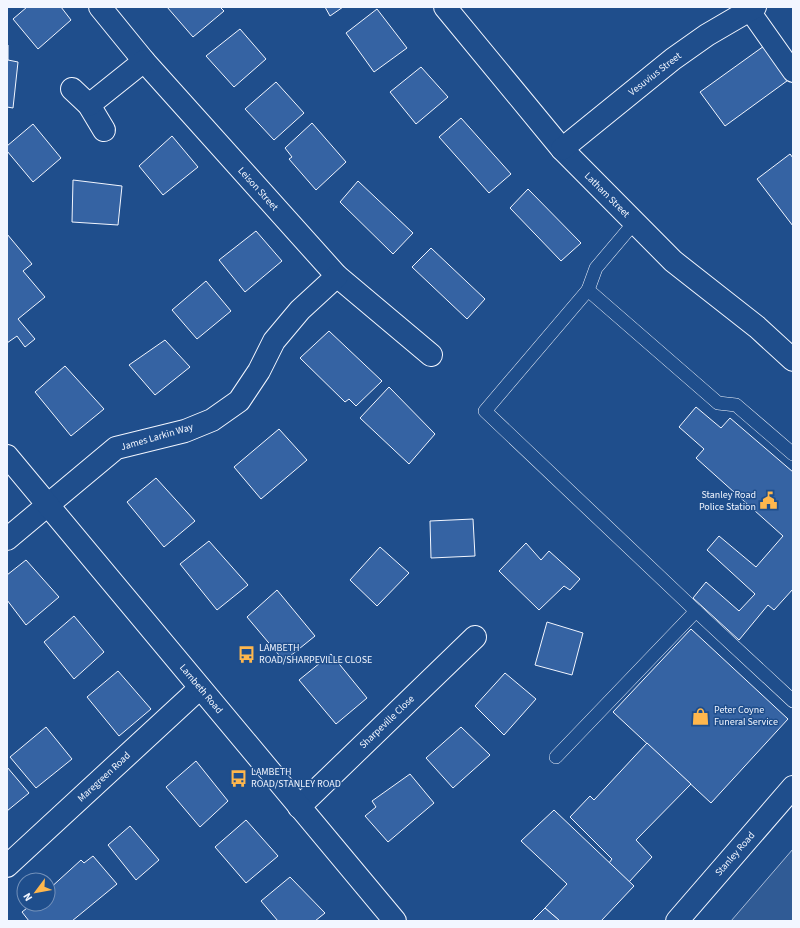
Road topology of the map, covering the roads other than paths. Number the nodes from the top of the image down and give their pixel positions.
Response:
1 (100, 7) edge
2 (445, 7) edge
3 (752, 9) edge
4 (144, 61) junction
5 (793, 72) edge
6 (72, 89) dead end
7 (89, 105) junction
8 (104, 130) dead end
9 (562, 149) junction
10 (634, 223) junction
11 (337, 276) junction
12 (588, 290) junction
13 (431, 355) dead end
14 (793, 360) edge
15 (793, 454) edge
16 (7, 456) edge
17 (47, 504) junction
18 (7, 539) edge
19 (696, 611) junction
20 (475, 637) dead end
21 (200, 688) junction
22 (793, 701) edge
23 (556, 757) dead end
24 (793, 787) edge
25 (299, 807) junction
26 (7, 866) edge
27 (394, 921) edge
28 (677, 921) edge

1 - 4 street, Leison Street
2 - 9 street, Latham Street
3 - 5 street
3 - 9 street, Vesuvius Street
4 - 7 street
4 - 11 street, Leison Street
6 - 7 street
7 - 8 street
9 - 10 street, Latham Street
10 - 12 lane
10 - 14 street, Latham Street
11 - 13 street, Leison Street
11 - 17 street, James Larkin Way
12 - 15 lane
12 - 19 lane
16 - 17 street, Lambeth Road
17 - 18 street, James Larkin Way
17 - 21 street, Lambeth Road
19 - 22 lane
19 - 23 lane
20 - 25 street, Sharpeville Close
21 - 25 street, Lambeth Road
21 - 26 street, Maregreen Road
24 - 28 street, Stanley Road
25 - 27 street, Lambeth Road

